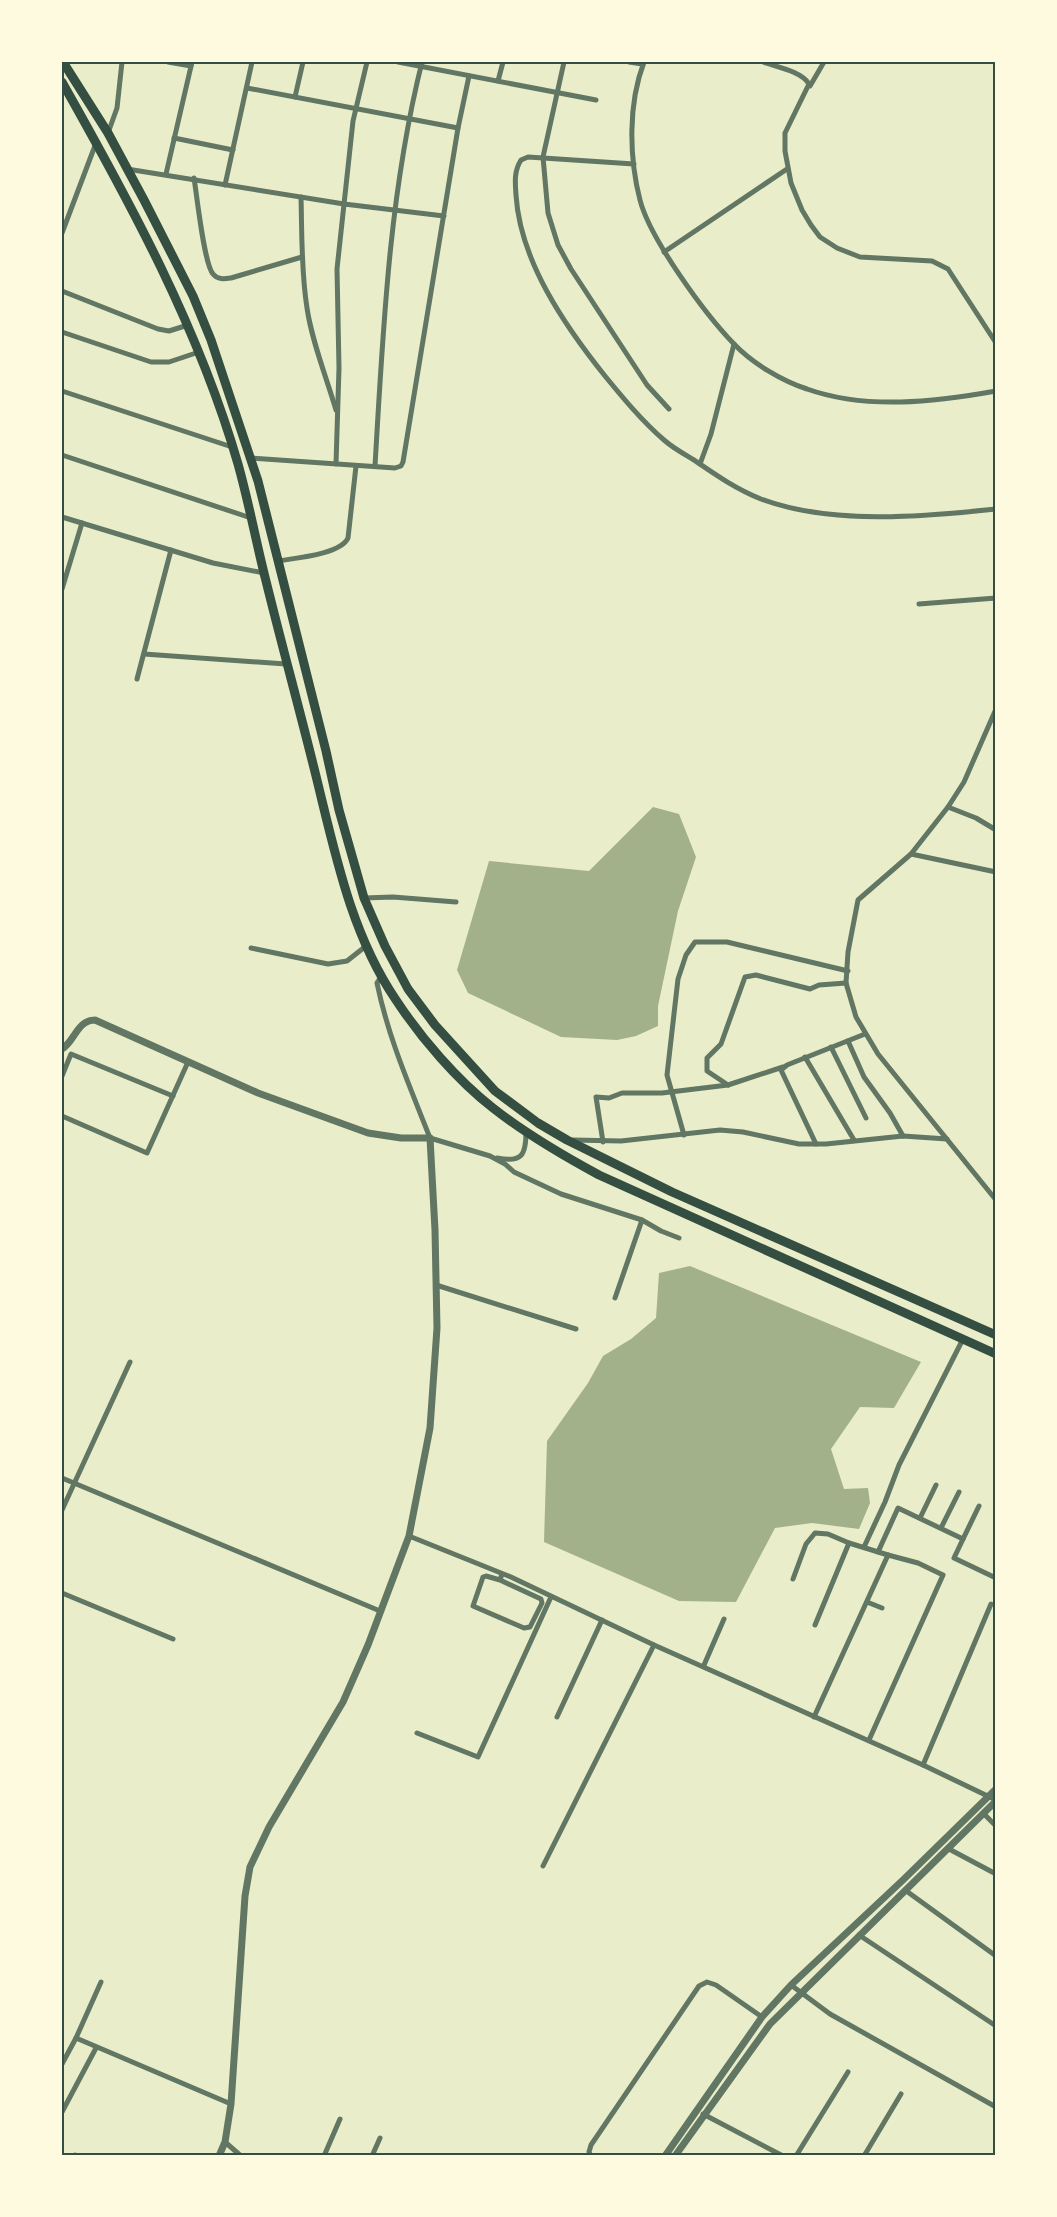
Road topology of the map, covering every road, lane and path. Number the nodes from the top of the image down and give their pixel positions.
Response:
1 (63, 62) edge
2 (122, 62) edge
3 (168, 62) edge
4 (252, 62) edge
5 (303, 62) edge
6 (367, 62) edge
7 (398, 62) edge
8 (503, 62) edge
9 (564, 62) edge
10 (629, 62) edge
11 (763, 62) edge
12 (824, 62) edge
13 (643, 63) edge
14 (771, 63) edge
15 (191, 64) edge
16 (421, 64) edge
17 (469, 76) junction
18 (498, 81) junction
19 (62, 82) edge
20 (247, 88) junction
21 (808, 89) junction
22 (557, 92) junction
23 (295, 97) junction
24 (596, 100) dead end
25 (356, 109) junction
26 (410, 120) junction
27 (458, 128) junction
28 (108, 133) junction
29 (174, 138) junction
30 (96, 143) junction
31 (233, 150) junction
32 (543, 157) junction
33 (634, 164) junction
34 (127, 169) junction
35 (787, 169) junction
36 (166, 174) junction
37 (194, 178) junction
38 (225, 185) junction
39 (301, 197) junction
40 (344, 204) junction
41 (395, 211) junction
42 (444, 216) junction
43 (62, 233) edge
44 (664, 252) junction
45 (302, 257) junction
46 (62, 291) edge
47 (188, 325) junction
48 (62, 332) edge
49 (996, 343) edge
50 (734, 344) junction
51 (199, 352) junction
52 (62, 391) edge
53 (996, 391) edge
54 (669, 409) dead end
55 (338, 414) junction
56 (232, 447) junction
57 (62, 455) edge
58 (251, 458) junction
59 (336, 464) junction
60 (700, 464) junction
61 (356, 466) junction
62 (375, 466) junction
63 (996, 510) edge
64 (62, 517) edge
65 (251, 518) junction
66 (81, 523) junction
67 (171, 550) junction
68 (278, 561) junction
69 (264, 573) junction
70 (62, 589) edge
71 (996, 598) edge
72 (919, 604) dead end
73 (144, 654) junction
74 (286, 664) junction
75 (137, 680) dead end
76 (996, 709) edge
77 (948, 807) junction
78 (996, 830) edge
79 (911, 854) junction
80 (996, 872) edge
81 (364, 898) junction
82 (456, 902) dead end
83 (366, 946) junction
84 (251, 948) dead end
85 (848, 971) junction
86 (381, 977) junction
87 (846, 983) junction
88 (865, 1034) junction
89 (848, 1041) junction
90 (831, 1047) junction
91 (62, 1049) edge
92 (805, 1058) junction
93 (188, 1062) junction
94 (783, 1067) junction
95 (62, 1076) edge
96 (728, 1085) junction
97 (672, 1091) junction
98 (173, 1096) junction
99 (62, 1116) edge
100 (866, 1118) dead end
101 (526, 1132) junction
102 (684, 1135) junction
103 (903, 1136) junction
104 (430, 1138) junction
105 (947, 1139) junction
106 (567, 1140) junction
107 (854, 1140) junction
108 (603, 1142) junction
109 (816, 1144) junction
110 (490, 1156) junction
111 (996, 1200) edge
112 (642, 1220) junction
113 (679, 1238) dead end
114 (436, 1285) junction
115 (615, 1298) dead end
116 (576, 1329) dead end
117 (996, 1335) edge
118 (963, 1339) junction
119 (996, 1354) edge
120 (130, 1362) dead end
121 (62, 1478) edge
122 (74, 1483) junction
123 (936, 1485) dead end
124 (959, 1492) dead end
125 (979, 1506) dead end
126 (62, 1510) edge
127 (920, 1518) junction
128 (941, 1527) junction
129 (409, 1536) junction
130 (963, 1539) junction
131 (849, 1543) junction
132 (864, 1547) junction
133 (878, 1552) junction
134 (888, 1555) junction
135 (501, 1577) junction
136 (996, 1578) edge
137 (793, 1579) dead end
138 (62, 1593) edge
139 (540, 1595) junction
140 (551, 1597) junction
141 (867, 1602) junction
142 (991, 1604) dead end
143 (882, 1608) dead end
144 (542, 1610) junction
145 (380, 1611) junction
146 (724, 1619) dead end
147 (602, 1620) junction
148 (814, 1624) dead end
149 (173, 1639) dead end
150 (654, 1645) junction
151 (704, 1665) junction
152 (557, 1717) dead end
153 (814, 1717) junction
154 (417, 1733) dead end
155 (869, 1740) junction
156 (923, 1765) junction
157 (996, 1789) edge
158 (994, 1799) edge
159 (984, 1814) junction
160 (996, 1826) edge
161 (949, 1849) junction
162 (543, 1866) dead end
163 (996, 1874) edge
164 (906, 1890) junction
165 (859, 1935) junction
166 (996, 1956) edge
167 (101, 1982) dead end
168 (790, 1985) junction
169 (799, 1993) junction
170 (762, 2017) junction
171 (996, 2026) edge
172 (76, 2038) junction
173 (96, 2048) junction
174 (62, 2064) edge
175 (848, 2072) dead end
176 (901, 2094) dead end
177 (231, 2104) junction
178 (996, 2107) edge
179 (62, 2112) edge
180 (700, 2112) junction
181 (340, 2119) dead end
182 (380, 2138) dead end
183 (225, 2142) junction
184 (219, 2156) edge
185 (241, 2156) edge
186 (324, 2156) edge
187 (372, 2156) edge
188 (591, 2156) edge
189 (665, 2156) edge
190 (675, 2156) edge
191 (783, 2156) edge
192 (796, 2156) edge
193 (864, 2156) edge

1 - 28 highway
2 - 28 street
3 - 15 street
4 - 20 street
5 - 23 street
6 - 25 street
7 - 16 street
8 - 18 street
9 - 22 street
10 - 13 street
11 - 14 street
12 - 21 street
13 - 33 street
14 - 21 street
15 - 29 street
16 - 17 street
16 - 26 street
17 - 18 street
17 - 27 street
18 - 22 street
19 - 30 highway
20 - 23 street
20 - 31 street
21 - 35 street
22 - 24 street
22 - 32 street
23 - 25 street
25 - 26 street
25 - 40 street
26 - 27 street
26 - 41 street
27 - 42 street
28 - 34 highway
29 - 31 street
29 - 36 street
30 - 43 street
30 - 47 highway
31 - 38 street
32 - 33 street
32 - 54 street
32 - 60 street
33 - 44 street
34 - 36 street
34 - 58 highway
35 - 44 street
35 - 49 street
36 - 37 street
37 - 38 street
37 - 45 street
38 - 39 street
39 - 40 street
39 - 45 street
40 - 41 street
40 - 55 street
41 - 42 street
41 - 62 street
42 - 62 street
44 - 50 street
45 - 55 street
46 - 47 street
47 - 51 highway
48 - 51 street
50 - 53 street
50 - 60 street
51 - 56 highway
52 - 56 street
55 - 59 street
56 - 65 highway
57 - 65 street
58 - 59 street
58 - 68 highway
59 - 61 street
60 - 63 street
61 - 62 street
61 - 68 street
64 - 66 street
65 - 69 highway
66 - 67 street
66 - 70 street
67 - 69 street
67 - 73 street
68 - 81 highway
69 - 74 highway
71 - 72 street
73 - 74 street
73 - 75 street
74 - 83 highway
76 - 77 street
77 - 78 street
77 - 79 street
79 - 80 street
79 - 85 street
81 - 82 street
81 - 106 highway
83 - 84 street
83 - 86 highway
85 - 87 street
85 - 97 street
86 - 101 highway
86 - 104 street
87 - 88 street
87 - 96 street
88 - 89 street
88 - 105 street
89 - 90 street
89 - 103 street
90 - 92 street
90 - 100 street
91 - 93 street
92 - 94 street
92 - 107 street
93 - 98 street
93 - 104 street
94 - 96 street
94 - 109 street
95 - 98 street
96 - 97 street
97 - 102 street
97 - 108 street
98 - 99 street
101 - 110 street
101 - 118 highway
102 - 108 street
102 - 109 street
103 - 105 street
103 - 107 street
104 - 110 street
104 - 114 street
105 - 111 street
106 - 108 street
106 - 117 highway
107 - 109 street
110 - 112 street
112 - 113 street
112 - 115 street
114 - 116 street
114 - 129 street
118 - 119 highway
118 - 132 street
120 - 122 street
121 - 122 street
122 - 126 street
122 - 145 street
123 - 127 street
124 - 128 street
125 - 130 street
127 - 128 street
127 - 133 street
128 - 130 street
129 - 135 street
129 - 145 street
130 - 136 street
131 - 132 street
131 - 137 street
131 - 148 street
132 - 133 street
133 - 134 street
134 - 141 street
134 - 155 street
135 - 139 street
135 - 144 street
138 - 149 street
139 - 140 street
139 - 144 street
140 - 144 street
140 - 147 street
141 - 143 street
141 - 153 street
142 - 156 street
144 - 154 street
145 - 177 street
146 - 151 street
147 - 150 street
147 - 152 street
150 - 151 street
150 - 162 street
151 - 153 street
153 - 155 street
155 - 156 street
156 - 158 street
157 - 158 street
158 - 159 street
158 - 168 street
159 - 160 street
159 - 161 street
161 - 163 street
161 - 164 street
164 - 165 street
164 - 166 street
165 - 169 street
165 - 171 street
167 - 172 street
168 - 169 street
168 - 170 street
169 - 178 street
169 - 180 street
170 - 180 street
170 - 188 street
172 - 173 street
172 - 174 street
173 - 177 street
173 - 179 street
175 - 192 street
176 - 193 street
177 - 183 street
180 - 189 street
180 - 190 street
180 - 191 street
181 - 186 street
182 - 187 street
183 - 184 street
183 - 185 street

